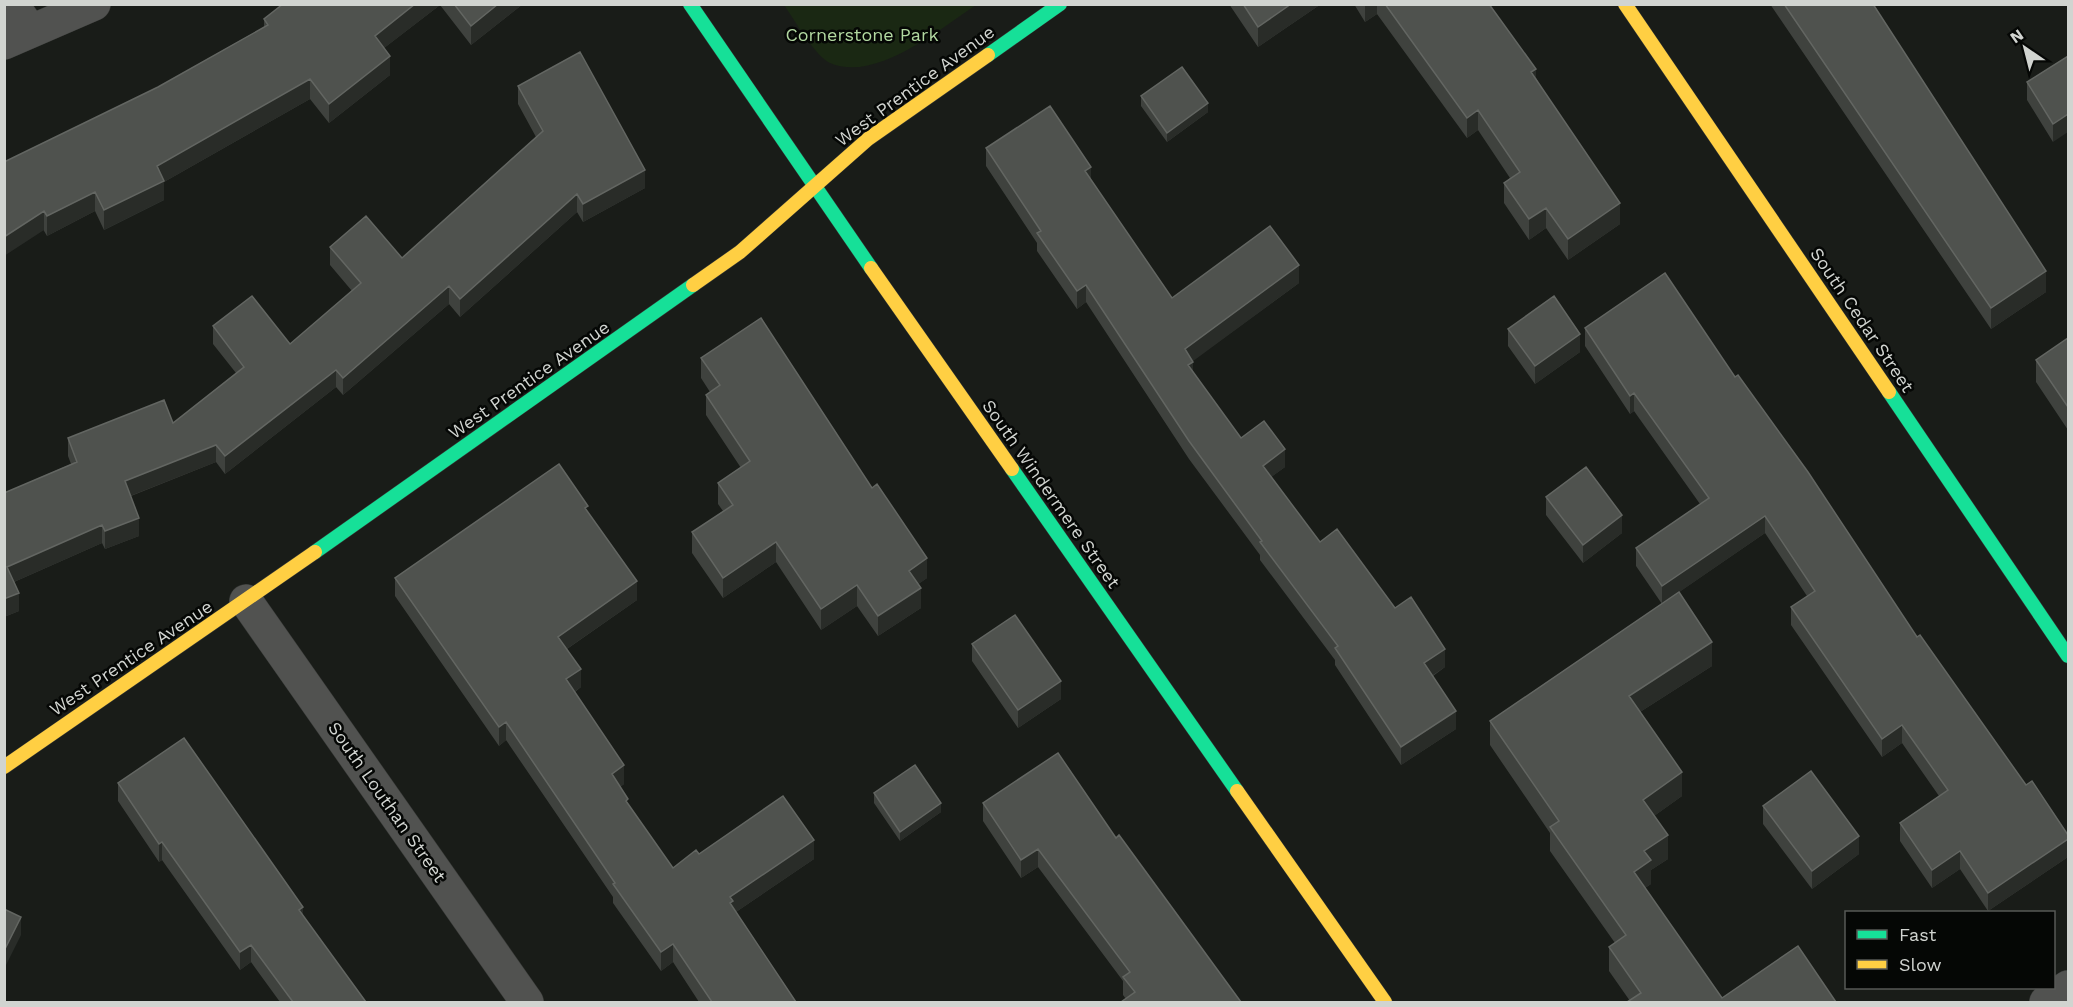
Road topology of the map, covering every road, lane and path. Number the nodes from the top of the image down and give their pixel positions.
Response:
1 (94, 4) edge
2 (690, 4) edge
3 (1060, 4) edge
4 (1625, 4) edge
5 (16, 26) edge
6 (814, 187) junction
7 (246, 601) junction
8 (2068, 656) edge
9 (4, 767) edge
10 (2068, 987) edge
11 (527, 1002) edge
12 (1385, 1002) edge
13 (2046, 1002) edge

1 - 5 street
2 - 6 street, South Windermere Street
3 - 6 street, West Prentice Avenue
4 - 8 street, South Cedar Street
6 - 7 street, West Prentice Avenue
6 - 12 street, South Windermere Street
7 - 9 street, West Prentice Avenue
7 - 11 street, South Louthan Street
10 - 13 street

